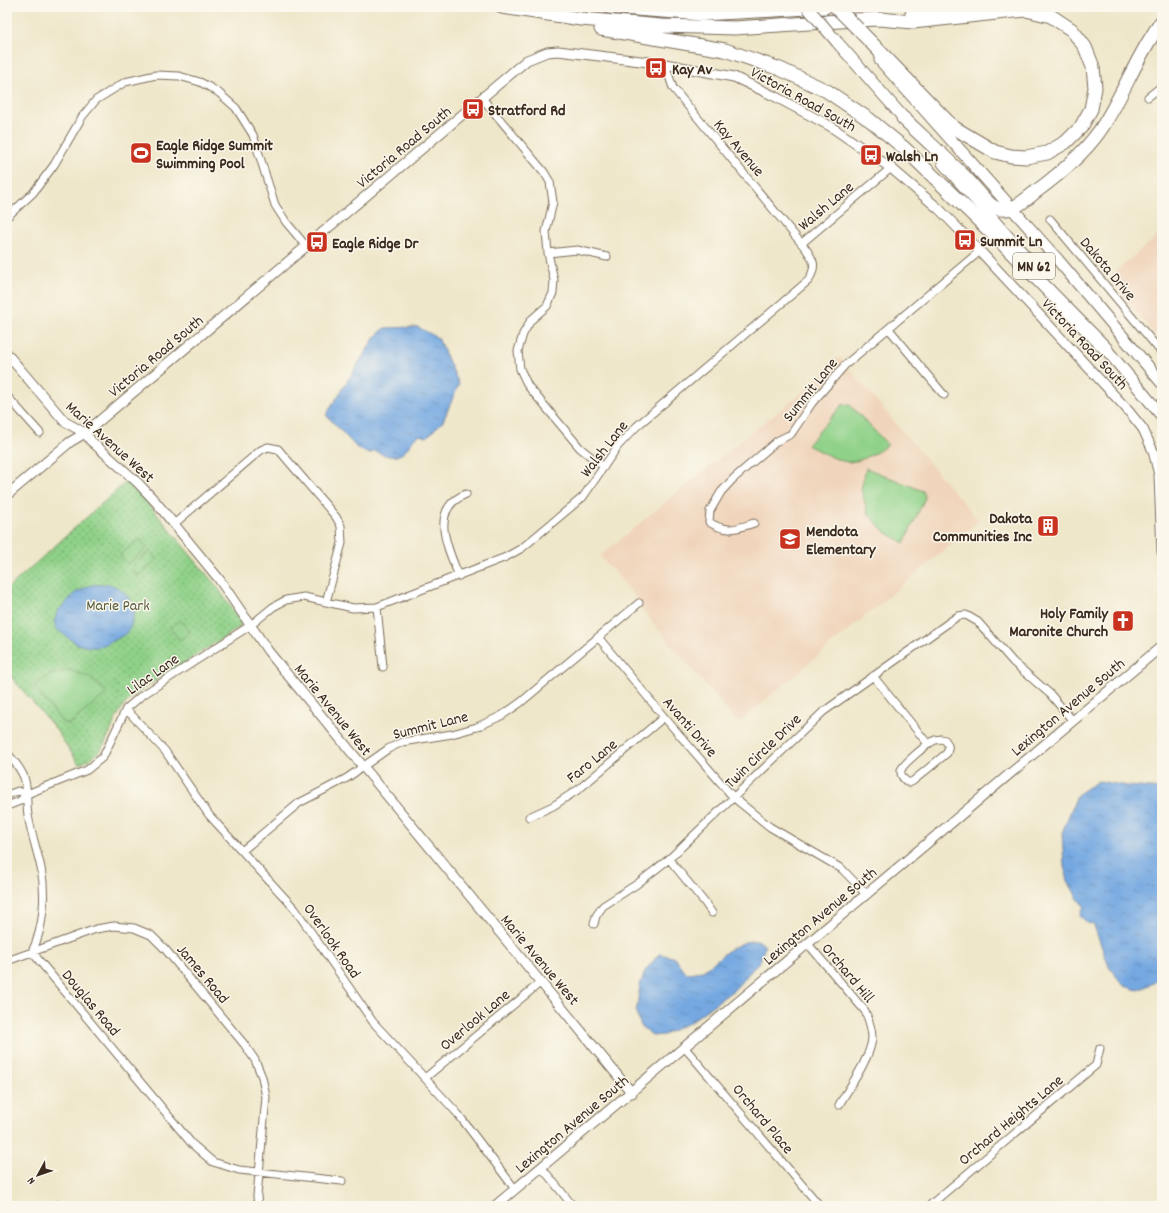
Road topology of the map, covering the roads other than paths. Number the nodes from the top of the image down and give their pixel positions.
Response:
1 (502, 7) edge
2 (608, 7) edge
3 (764, 7) edge
4 (825, 7) edge
5 (835, 7) edge
6 (953, 7) edge
7 (808, 8) edge
8 (879, 19) junction
9 (1162, 21) edge
10 (855, 29) junction
11 (665, 64) junction
12 (1162, 86) edge
13 (1148, 97) dead end
14 (482, 98) junction
15 (903, 118) junction
16 (891, 168) junction
17 (1011, 208) junction
18 (7, 217) edge
19 (1050, 219) dead end
20 (802, 243) junction
21 (306, 246) junction
22 (980, 251) junction
23 (548, 253) junction
24 (607, 257) dead end
25 (889, 329) junction
26 (1106, 349) junction
27 (1162, 353) edge
28 (7, 354) edge
29 (1162, 383) edge
30 (944, 395) dead end
31 (7, 396) edge
32 (1162, 416) edge
33 (40, 433) dead end
34 (85, 433) junction
35 (604, 467) junction
36 (466, 494) dead end
37 (7, 495) edge
38 (754, 523) dead end
39 (174, 524) junction
40 (1162, 552) edge
41 (459, 576) junction
42 (326, 602) junction
43 (639, 603) dead end
44 (377, 607) junction
45 (251, 625) junction
46 (598, 637) junction
47 (1162, 646) edge
48 (383, 667) dead end
49 (873, 676) junction
50 (126, 710) junction
51 (664, 717) junction
52 (1073, 721) junction
53 (928, 744) junction
54 (7, 754) edge
55 (363, 768) junction
56 (27, 794) junction
57 (7, 795) edge
58 (733, 797) junction
59 (7, 806) edge
60 (530, 817) dead end
61 (242, 851) junction
62 (668, 859) junction
63 (867, 895) junction
64 (712, 913) dead end
65 (594, 924) dead end
66 (808, 944) junction
67 (32, 952) junction
68 (7, 961) edge
69 (541, 982) junction
70 (685, 1048) junction
71 (1100, 1048) dead end
72 (425, 1078) junction
73 (632, 1092) junction
74 (839, 1105) dead end
75 (542, 1168) junction
76 (260, 1172) junction
77 (342, 1181) dead end
78 (515, 1189) junction
79 (258, 1206) edge
80 (495, 1206) edge
81 (573, 1206) edge
82 (820, 1206) edge
83 (929, 1206) edge

1 - 8 highway
1 - 26 highway
2 - 7 highway
3 - 7 highway
4 - 7 highway
5 - 10 highway, bridge
6 - 8 highway
7 - 15 highway, MN 62, bridge
8 - 10 highway
9 - 17 highway
10 - 17 highway, MN 62
11 - 14 street, Victoria Road South
11 - 16 street, Victoria Road South
11 - 20 street, Kay Avenue
12 - 13 street
14 - 21 street, Victoria Road South
14 - 23 street
15 - 17 highway
15 - 26 highway, MN 62
16 - 20 street, Walsh Lane
16 - 22 street, Victoria Road South
17 - 29 highway, MN 62
18 - 21 street
19 - 27 street, Dakota Drive
20 - 35 street, Walsh Lane
21 - 34 street, Victoria Road South
22 - 25 street, Summit Lane
22 - 40 street, Victoria Road South
23 - 24 street
23 - 35 street
25 - 30 street
25 - 38 street, Summit Lane
26 - 32 highway, MN 62
28 - 34 street, Marie Avenue West
31 - 33 street
34 - 37 street, Victoria Road South
34 - 39 street, Marie Avenue West
35 - 41 street, Walsh Lane
36 - 41 street
39 - 42 street
39 - 45 street, Marie Avenue West
41 - 44 street, Walsh Lane
42 - 44 street, Walsh Lane
42 - 45 street, Walsh Lane
43 - 46 street, Summit Lane
44 - 48 street
45 - 50 street, Lilac Lane
45 - 55 street, Marie Avenue West
46 - 51 street, Avanti Drive
46 - 55 street, Summit Lane
47 - 52 street, Lexington Avenue South
49 - 52 street, Twin Circle Drive
49 - 53 street
49 - 58 street, Twin Circle Drive
50 - 56 street, Lilac Lane
50 - 61 street, Overlook Road
51 - 58 street, Avanti Drive
51 - 60 street, Faro Lane
52 - 63 street, Lexington Avenue South
53 - 53 street
54 - 56 street
55 - 61 street, Summit Lane
55 - 69 street, Marie Avenue West
56 - 57 street, Lilac Lane
56 - 59 street, Lilac Lane
56 - 67 street
58 - 62 street, Twin Circle Drive
58 - 63 street, Avanti Drive
61 - 72 street, Overlook Road
62 - 64 street
62 - 65 street, Twin Circle Drive
63 - 66 street, Lexington Avenue South
66 - 70 street, Lexington Avenue South
66 - 74 street, Orchard Hill
67 - 68 street, James Road
67 - 76 street, Douglas Road
67 - 76 street, James Road
69 - 72 street, Overlook Lane
69 - 73 street, Marie Avenue West
70 - 73 street, Lexington Avenue South
70 - 82 street, Orchard Place
71 - 83 street, Orchard Heights Lane
72 - 78 street, Overlook Road
73 - 75 street, Lexington Avenue South
75 - 78 street, Lexington Avenue South
75 - 81 street
76 - 77 street, Douglas Road
76 - 79 street
78 - 80 street, Lexington Avenue South

